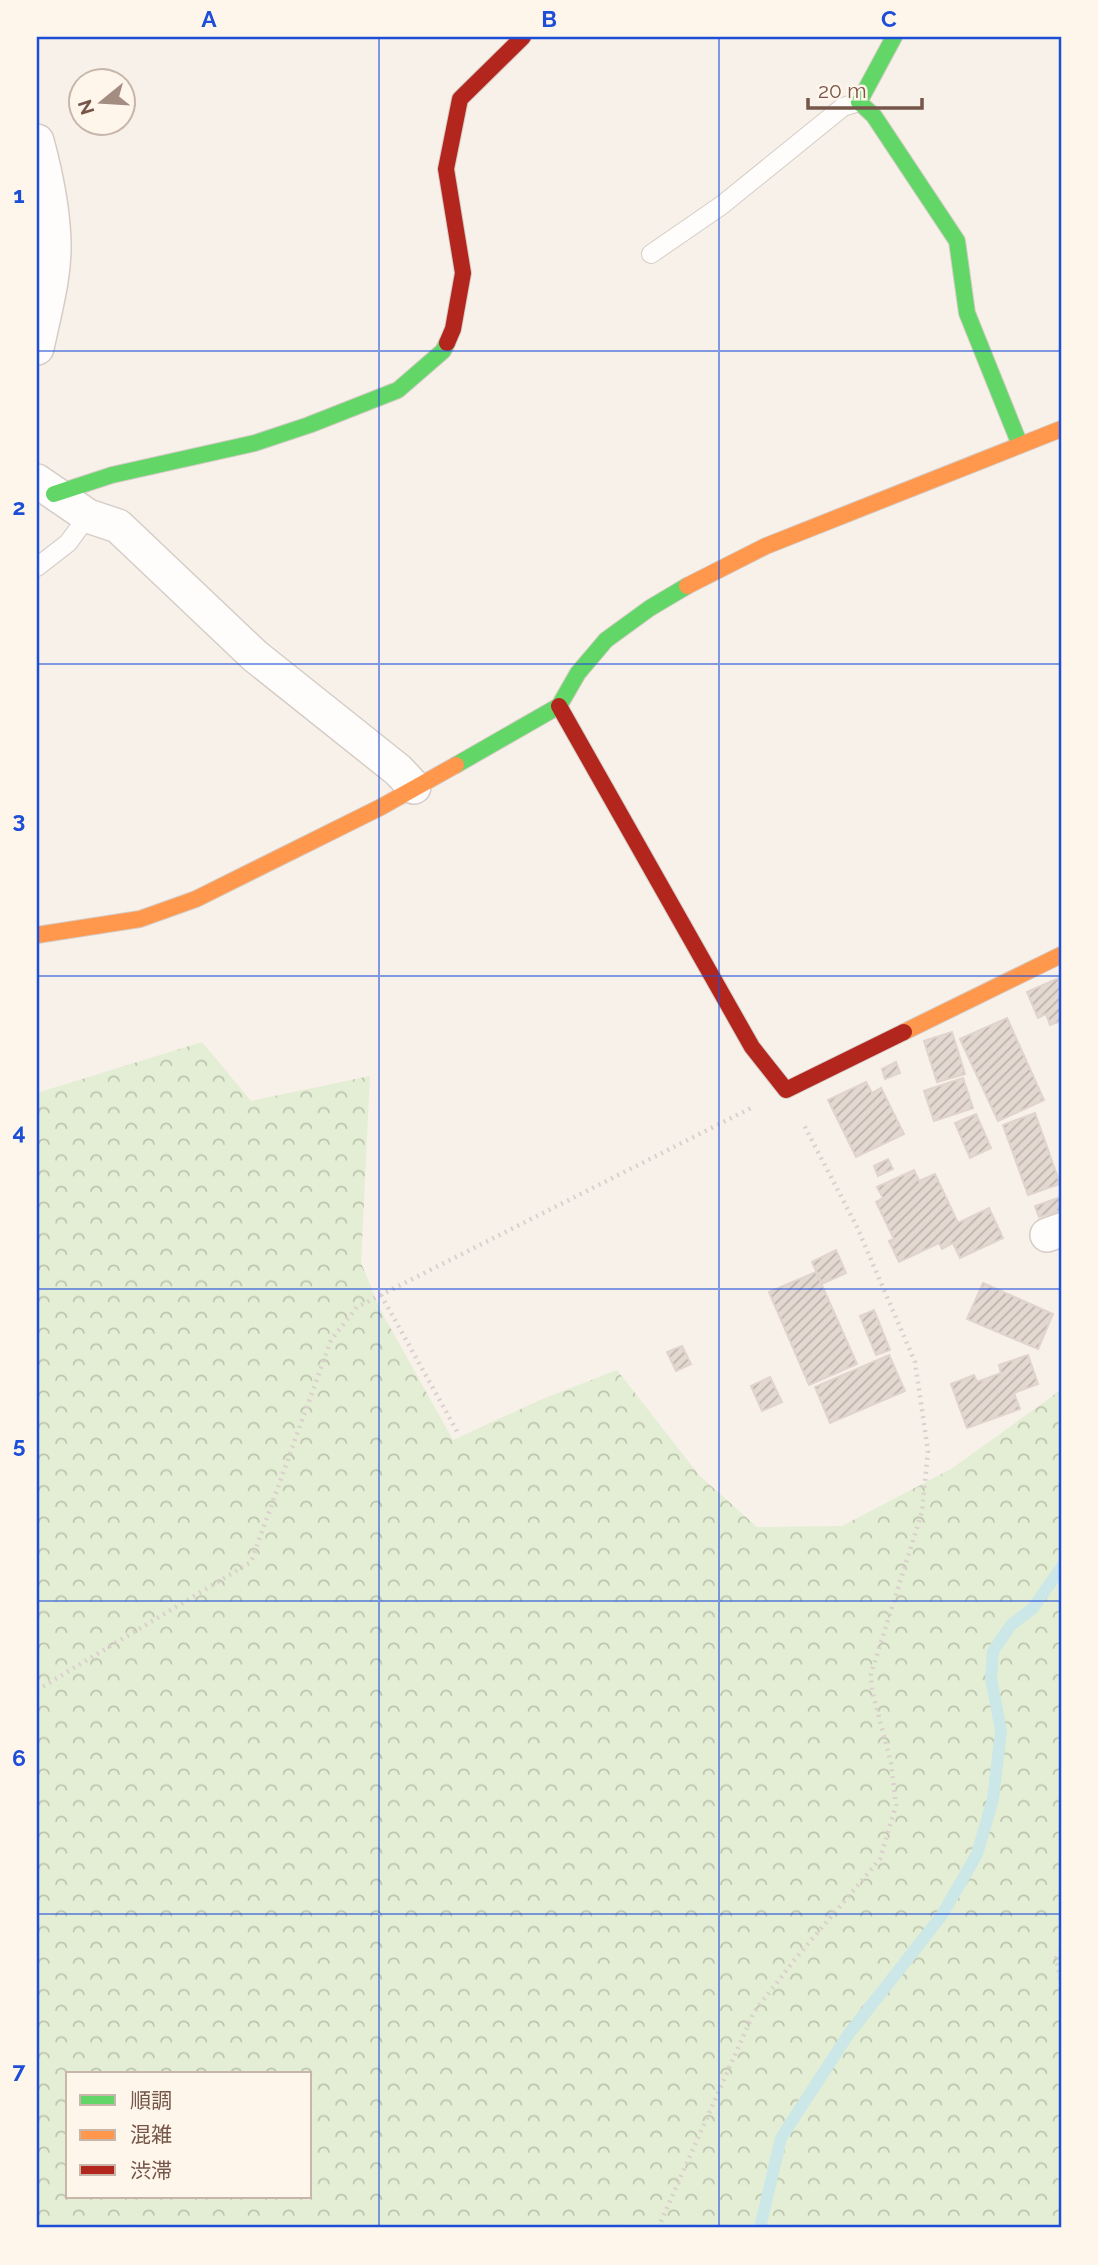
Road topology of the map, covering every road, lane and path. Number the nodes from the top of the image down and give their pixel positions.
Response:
1 (523, 37) edge
2 (894, 37) edge
3 (859, 102) junction
4 (37, 141) edge
5 (46, 243) edge
6 (651, 254) dead end
7 (37, 348) edge
8 (1061, 429) edge
9 (1020, 445) junction
10 (45, 487) edge
11 (88, 516) junction
12 (37, 567) edge
13 (559, 706) junction
14 (414, 787) junction
15 (37, 935) edge
16 (1061, 955) edge
17 (786, 1090) junction
18 (381, 1295) junction
19 (458, 1433) dead end
20 (37, 1690) edge
21 (1061, 1951) edge
22 (1061, 1982) edge
23 (658, 2228) edge

1 - 10 street
2 - 3 street
3 - 6 lane
3 - 9 street
4 - 5 street
5 - 7 street
8 - 9 street
9 - 13 street
10 - 11 street
11 - 12 lane
11 - 14 street
13 - 14 street
13 - 17 street
14 - 15 street
16 - 17 street
17 - 18 path
17 - 23 path
18 - 19 path
18 - 20 path
21 - 22 path

